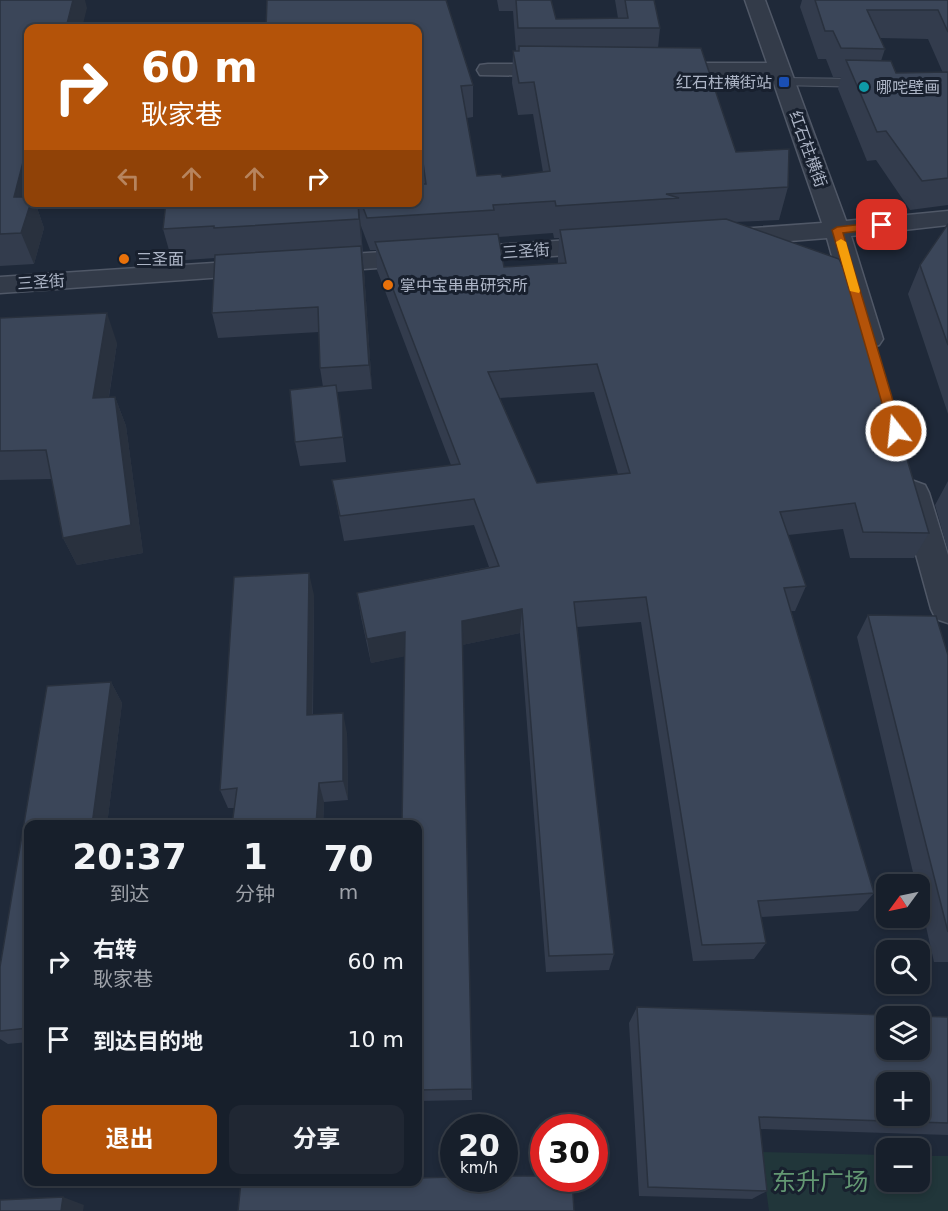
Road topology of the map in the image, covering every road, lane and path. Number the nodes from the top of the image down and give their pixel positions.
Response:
1 (755, 0) edge
2 (581, 69) edge
3 (639, 69) edge
4 (488, 70) dead end
5 (782, 76) junction
6 (878, 84) edge
7 (948, 218) edge
8 (837, 230) junction
9 (706, 239) edge
10 (622, 244) edge
11 (0, 285) edge
12 (878, 368) edge
13 (908, 472) edge
14 (948, 609) edge

1 - 5 street, 红石柱横街
2 - 4 street
3 - 5 street
5 - 6 lane
5 - 8 street, 红石柱横街
7 - 8 street
8 - 9 street
8 - 12 street, 红石柱横街
10 - 11 street, 三圣街
13 - 14 street

